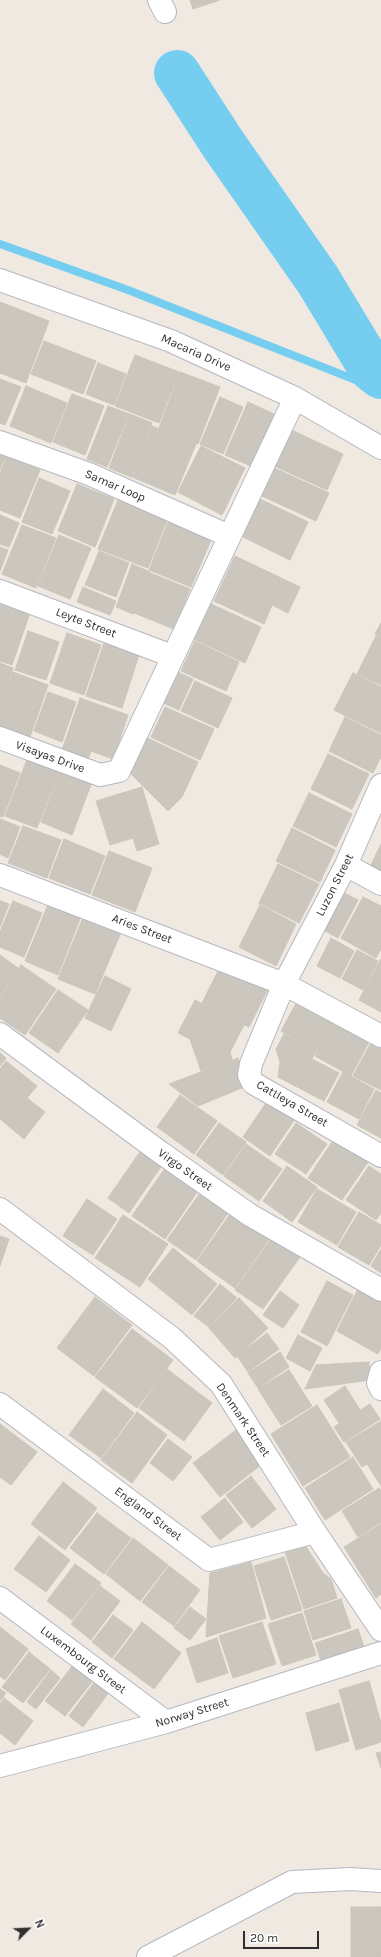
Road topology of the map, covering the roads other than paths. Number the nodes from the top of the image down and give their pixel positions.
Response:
1 (0, 280) edge
2 (295, 398) junction
3 (0, 442) edge
4 (381, 448) edge
5 (229, 536) junction
6 (0, 591) edge
7 (172, 656) junction
8 (0, 738) edge
9 (381, 785) edge
10 (346, 865) junction
11 (0, 875) edge
12 (381, 884) edge
13 (284, 984) junction
14 (0, 1034) edge
15 (381, 1036) edge
16 (381, 1156) edge
17 (0, 1209) edge
18 (381, 1290) edge
19 (381, 1372) edge
20 (381, 1389) edge
21 (0, 1404) edge
22 (315, 1532) junction
23 (0, 1598) edge
24 (381, 1630) edge
25 (381, 1653) edge
26 (166, 1722) junction
27 (0, 1766) edge
28 (381, 1881) edge
29 (148, 1957) edge

1 - 2 street, Macaria Drive
2 - 4 street, Macaria Drive
2 - 5 street
3 - 5 street, Samar Loop
5 - 7 street
6 - 7 street, Leyte Street
7 - 8 street, Visayas Drive
9 - 10 street, Luzon Street
10 - 12 street
10 - 13 street, Luzon Street
11 - 13 street, Aries Street
13 - 15 street, Aries Street
13 - 16 street, Cattleya Street
14 - 18 street, Virgo Street
17 - 22 street, Denmark Street
19 - 20 street
21 - 22 street, England Street
22 - 24 street, Denmark Street
23 - 26 street, Luxembourg Street
25 - 26 street, Norway Street
26 - 27 street, Norway Street
28 - 29 street

